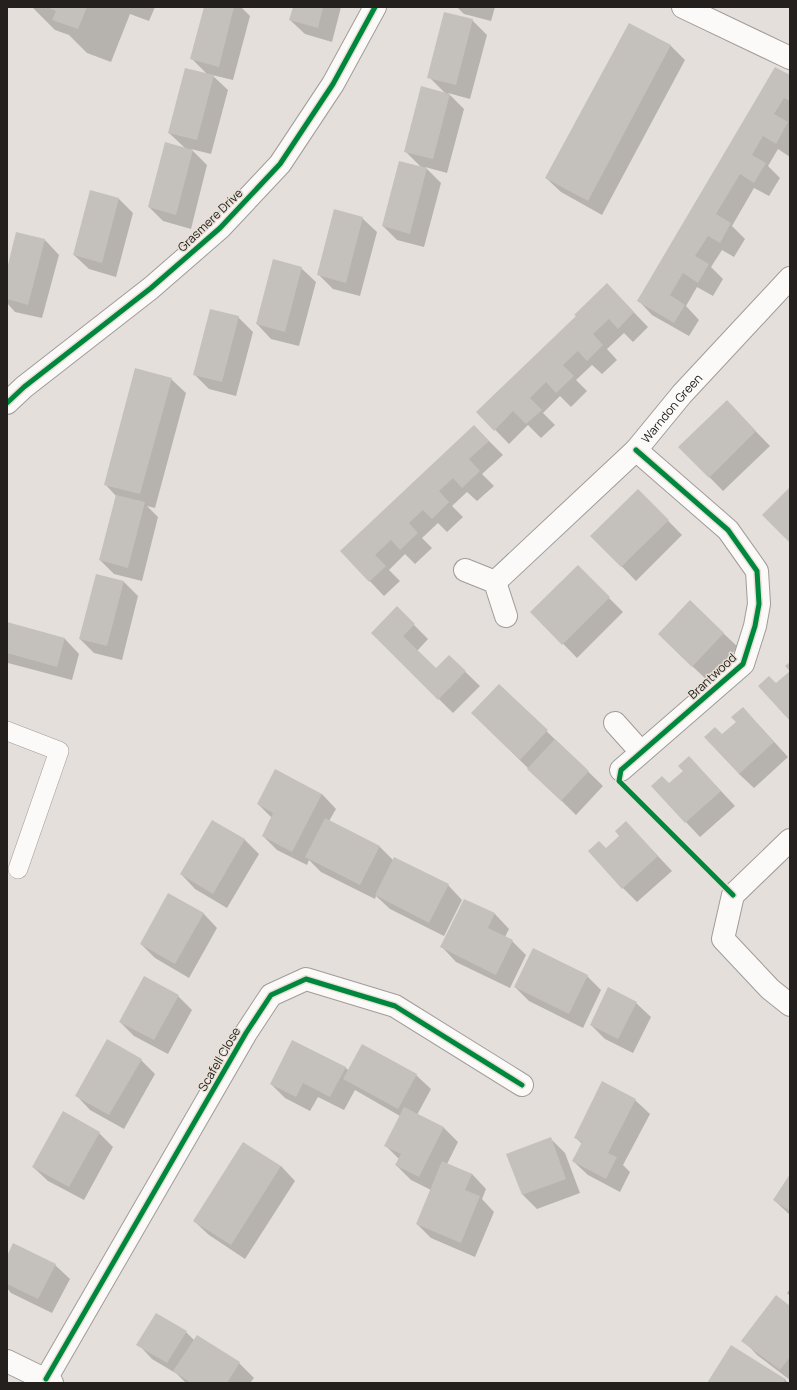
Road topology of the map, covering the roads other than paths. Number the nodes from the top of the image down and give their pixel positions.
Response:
1 (375, 7) edge
2 (683, 7) edge
3 (790, 58) edge
4 (790, 278) edge
5 (7, 403) edge
6 (636, 450) junction
7 (465, 570) dead end
8 (495, 582) junction
9 (506, 616) dead end
10 (615, 723) dead end
11 (7, 731) edge
12 (641, 752) junction
13 (621, 770) dead end
14 (790, 840) edge
15 (18, 869) dead end
16 (790, 1005) edge
17 (522, 1085) dead end
18 (7, 1361) edge
19 (49, 1381) edge

1 - 5 street, Grasmere Drive
2 - 3 street
4 - 6 street, Warndon Green
6 - 8 street, Warndon Green
6 - 12 street, Brantwood
7 - 8 street
8 - 9 street
10 - 12 street
11 - 15 lane
12 - 13 street, Brantwood
14 - 16 street
17 - 19 street, Scafell Close
18 - 19 street

